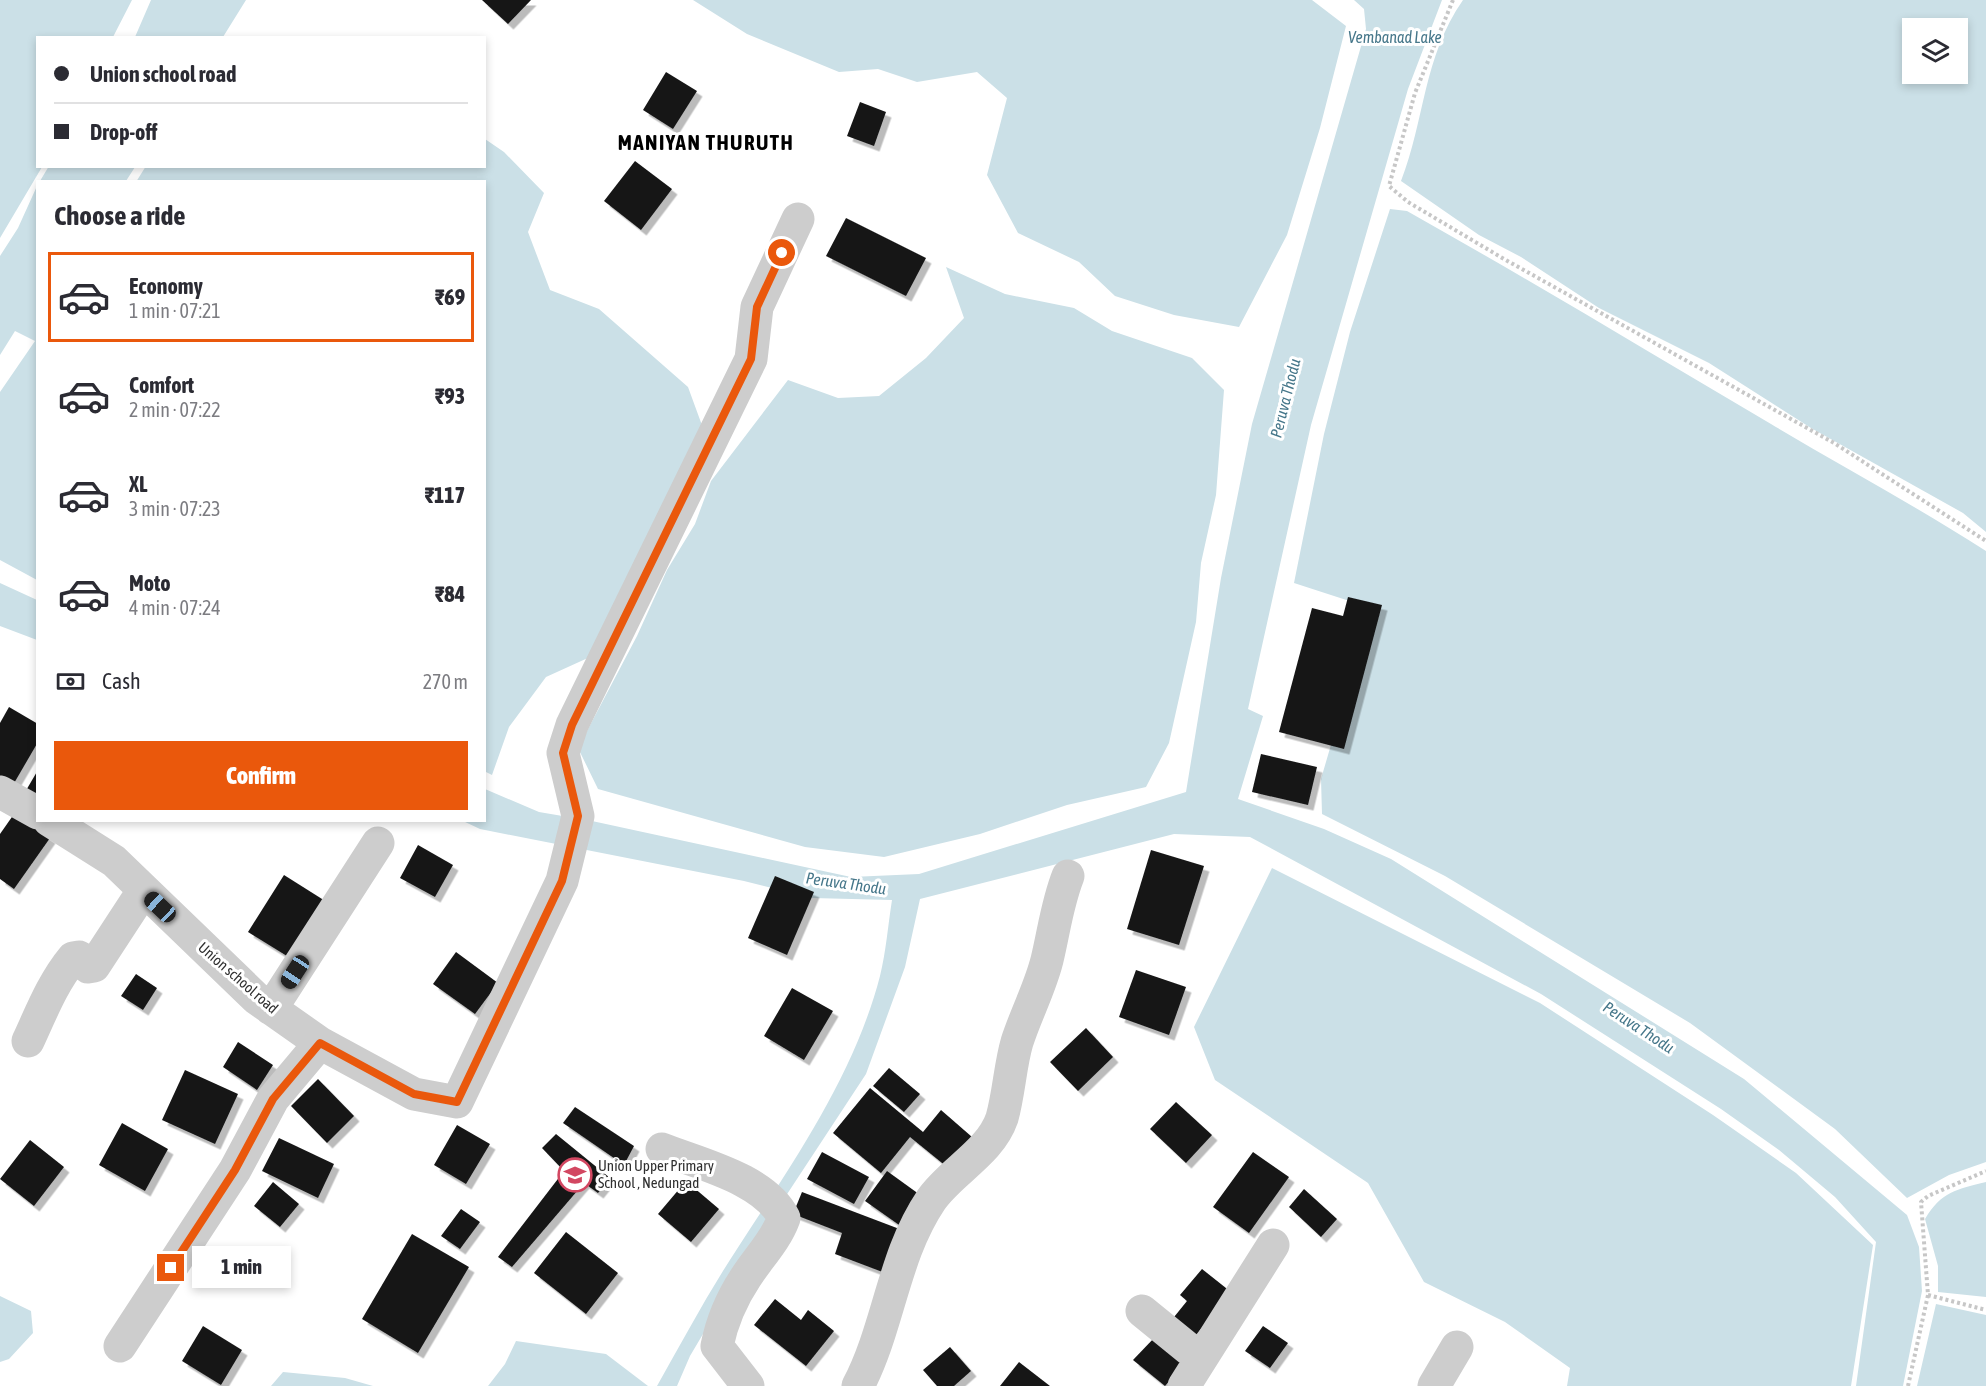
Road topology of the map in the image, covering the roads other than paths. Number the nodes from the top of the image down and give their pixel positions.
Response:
1 (798, 219) dead end
2 (0, 792) edge
3 (36, 812) edge
4 (53, 822) edge
5 (378, 843) dead end
6 (1068, 876) dead end
7 (143, 891) junction
8 (271, 1009) junction
9 (28, 1041) dead end
10 (320, 1043) junction
11 (662, 1149) dead end
12 (1273, 1245) dead end
13 (1142, 1311) dead end
14 (120, 1346) dead end
15 (1457, 1347) dead end
16 (1193, 1378) edge
17 (748, 1386) edge
18 (858, 1386) edge
19 (1434, 1386) edge

1 - 10 street, Union school road
2 - 3 street
4 - 7 street, Union school road
5 - 8 street
6 - 18 street
7 - 8 street, Union school road
7 - 9 street
8 - 10 street, Union school road
10 - 14 street
11 - 17 street
12 - 16 street
13 - 16 street
15 - 19 street

